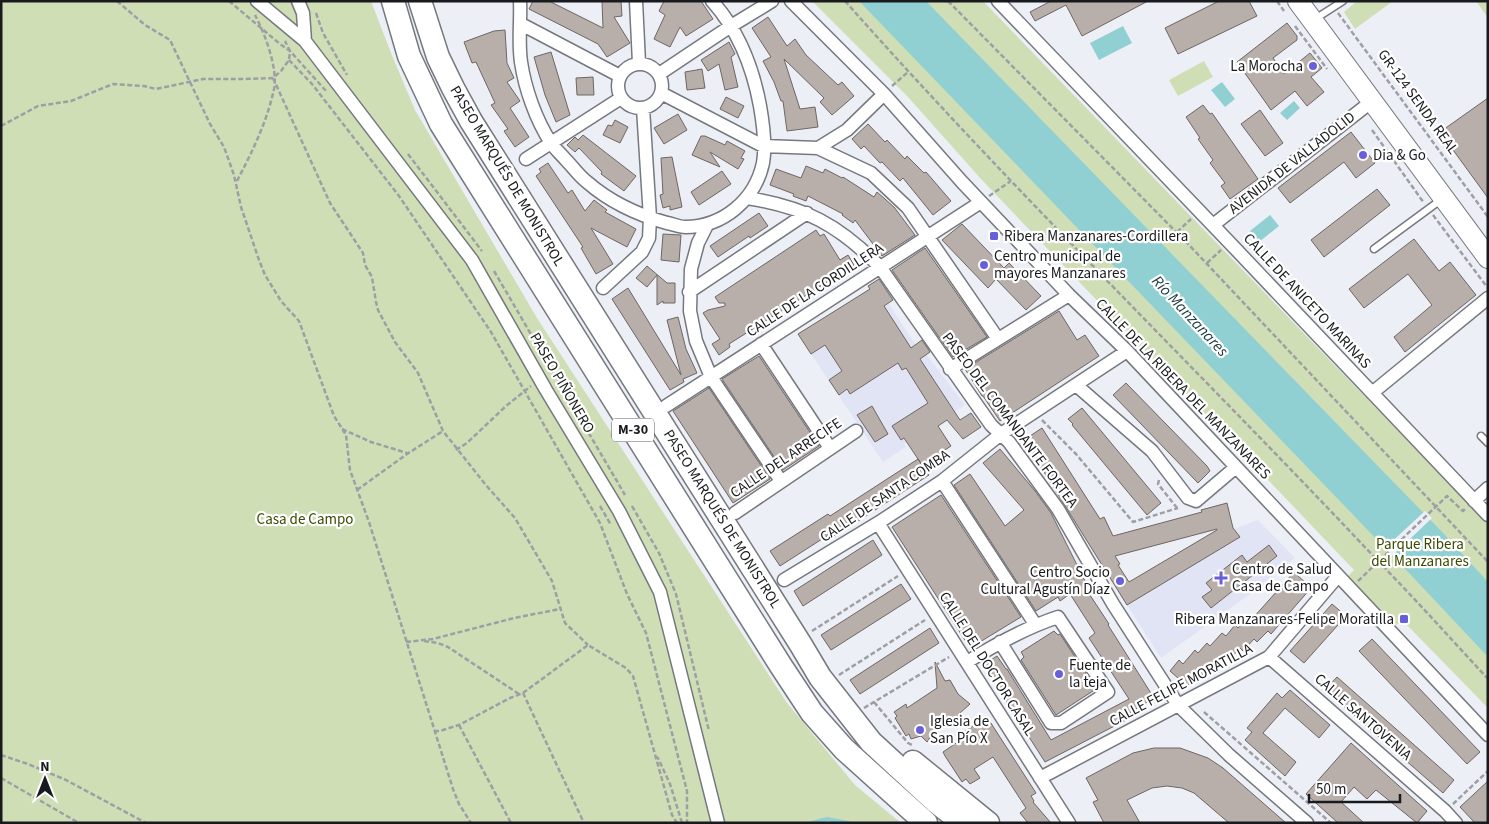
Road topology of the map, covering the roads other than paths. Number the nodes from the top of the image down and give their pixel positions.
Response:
1 (298, 1) edge
2 (393, 1) edge
3 (420, 1) edge
4 (431, 1) edge
5 (520, 1) edge
6 (636, 1) edge
7 (712, 1) edge
8 (772, 1) edge
9 (791, 1) edge
10 (998, 1) edge
11 (1343, 1) edge
12 (254, 5) edge
13 (1292, 8) edge
14 (1302, 22) junction
15 (521, 24) junction
16 (731, 26) junction
17 (305, 41) junction
18 (438, 57) junction
19 (639, 64) junction
20 (659, 74) junction
21 (620, 76) junction
22 (660, 93) junction
23 (884, 94) junction
24 (621, 98) junction
25 (1365, 107) junction
26 (643, 108) junction
27 (551, 143) junction
28 (763, 146) junction
29 (818, 148) junction
30 (526, 159) dead end
31 (747, 198) junction
32 (980, 202) junction
33 (1436, 204) junction
34 (807, 213) junction
35 (650, 218) junction
36 (707, 225) junction
37 (1213, 225) junction
38 (928, 236) junction
39 (1374, 249) dead end
40 (1488, 258) edge
41 (880, 267) junction
42 (603, 288) dead end
43 (689, 292) junction
44 (1069, 295) junction
45 (1488, 298) edge
46 (998, 339) junction
47 (761, 344) junction
48 (1127, 352) junction
49 (950, 369) junction
50 (711, 377) junction
51 (1076, 385) junction
52 (1372, 393) junction
53 (666, 406) dead end
54 (856, 431) dead end
55 (1001, 434) junction
56 (1481, 436) dead end
57 (1488, 443) edge
58 (830, 448) junction
59 (1236, 467) junction
60 (781, 481) junction
61 (942, 481) junction
62 (1488, 488) edge
63 (1474, 501) junction
64 (735, 513) dead end
65 (1488, 515) edge
66 (878, 523) junction
67 (1338, 576) junction
68 (784, 580) dead end
69 (1035, 624) junction
70 (1000, 642) junction
71 (1269, 657) junction
72 (966, 662) junction
73 (1178, 705) junction
74 (854, 709) junction
75 (1488, 736) edge
76 (1040, 778) junction
77 (718, 823) edge
78 (926, 823) edge
79 (963, 823) edge
80 (988, 823) edge
81 (1068, 823) edge
82 (1307, 823) edge
83 (1456, 823) edge

1 - 17 street
2 - 78 highway, PASEO MARQUÉS DE MONISTROL / M-30
3 - 18 highway, PASEO MARQUÉS DE MONISTROL / M-30
4 - 18 highway
5 - 15 street
6 - 19 street
7 - 16 street
8 - 16 street
9 - 23 street, CALLE DE LA RIBERA DEL MANZANARES
10 - 37 street, CALLE DE ANICETO MARINAS
11 - 14 lane
12 - 17 street, PASEO PIÑONERO
13 - 14 main road, AVENIDA DE VALLADOLID
14 - 25 main road, AVENIDA DE VALLADOLID
15 - 21 street
15 - 27 street
16 - 20 street
16 - 28 street
17 - 77 street, PASEO PIÑONERO
18 - 74 highway, PASEO MARQUÉS DE MONISTROL / M-30
19 - 20 street
19 - 21 street
20 - 22 street
21 - 24 street
22 - 26 street
22 - 28 street
23 - 29 street
23 - 32 street, CALLE DE LA RIBERA DEL MANZANARES
24 - 26 street
24 - 27 street
25 - 33 main road, AVENIDA DE VALLADOLID
25 - 37 street, AVENIDA DE VALLADOLID
26 - 35 street
27 - 30 street
27 - 35 street
28 - 29 street
28 - 31 street
29 - 38 street
31 - 34 street, PASEO DEL COMANDANTE FORTEA
31 - 36 street
32 - 38 street, CALLE DE LA CORDILLERA
32 - 44 street, CALLE DE LA RIBERA DEL MANZANARES
33 - 39 lane
33 - 40 main road, AVENIDA DE VALLADOLID
34 - 41 street, PASEO DEL COMANDANTE FORTEA
34 - 43 street
35 - 36 street
35 - 42 street
36 - 43 street
37 - 52 street, CALLE DE ANICETO MARINAS
38 - 41 street, CALLE DE LA CORDILLERA
38 - 46 street
41 - 47 street, CALLE DE LA CORDILLERA
41 - 49 street, PASEO DEL COMANDANTE FORTEA
43 - 50 street
44 - 46 street
44 - 48 street, CALLE DE LA RIBERA DEL MANZANARES
45 - 52 street
46 - 49 street
47 - 50 street, CALLE DE LA CORDILLERA
47 - 58 street
48 - 51 street, CALLE DE SANTA COMBA
48 - 59 street, CALLE DE LA RIBERA DEL MANZANARES
49 - 55 street, PASEO DEL COMANDANTE FORTEA
50 - 53 street, CALLE DE LA CORDILLERA
50 - 60 street
51 - 55 street, CALLE DE SANTA COMBA
51 - 59 street
52 - 63 street, CALLE DE ANICETO MARINAS
54 - 58 street, CALLE DEL ARRECIFE
55 - 61 street, CALLE DE SANTA COMBA
55 - 73 street, PASEO DEL COMANDANTE FORTEA
56 - 57 lane
58 - 60 street, CALLE DEL ARRECIFE
59 - 67 street, CALLE DE LA RIBERA DEL MANZANARES
60 - 64 street, CALLE DEL ARRECIFE
61 - 66 street, CALLE DE SANTA COMBA
61 - 69 street
62 - 63 street
63 - 65 street, CALLE DE ANICETO MARINAS
66 - 68 street, CALLE DE SANTA COMBA
66 - 72 street, CALLE DEL DOCTOR CASAL
67 - 71 street, CALLE FELIPE MORATILLA
67 - 75 street, CALLE DE LA RIBERA DEL MANZANARES
69 - 70 street
69 - 70 street
70 - 72 street
71 - 73 street, CALLE FELIPE MORATILLA
71 - 83 street, CALLE SANTOVENIA
72 - 76 street, CALLE DEL DOCTOR CASAL
73 - 76 street, CALLE FELIPE MORATILLA
73 - 82 street, PASEO DEL COMANDANTE FORTEA
74 - 79 highway, PASEO MARQUÉS DE MONISTROL / M-30
74 - 80 highway
76 - 81 street, CALLE DEL DOCTOR CASAL

